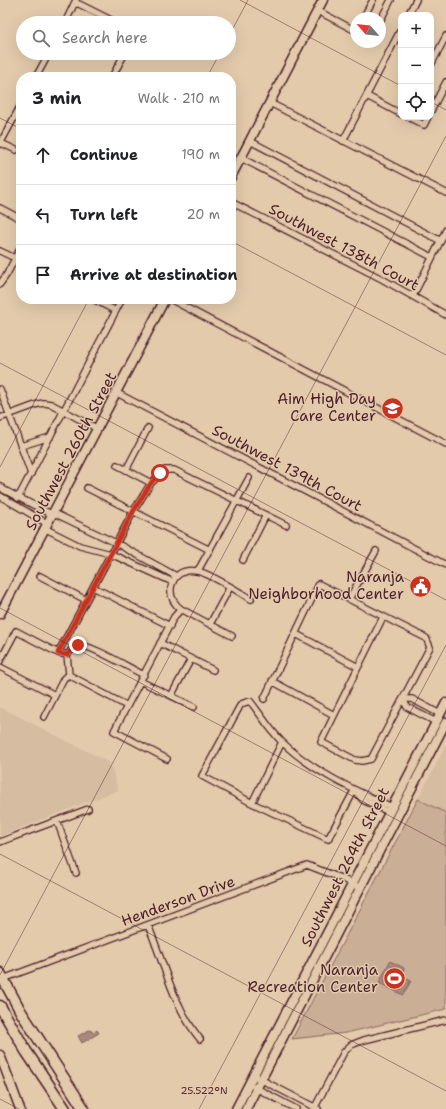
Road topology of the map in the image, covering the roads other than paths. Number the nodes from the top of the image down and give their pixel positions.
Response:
1 (323, 0) edge
2 (372, 0) edge
3 (391, 0) edge
4 (416, 0) edge
5 (76, 2) edge
6 (318, 11) junction
7 (366, 12) edge
8 (385, 12) edge
9 (410, 12) edge
10 (69, 16) edge
11 (103, 16) edge
12 (350, 28) edge
13 (398, 35) edge
14 (446, 36) edge
15 (434, 59) edge
16 (45, 60) edge
17 (121, 60) edge
18 (39, 72) edge
19 (115, 72) edge
20 (446, 82) edge
21 (367, 96) junction
22 (270, 103) junction
23 (434, 104) edge
24 (398, 112) edge
25 (16, 114) edge
26 (414, 120) edge
27 (426, 120) edge
28 (250, 141) junction
29 (343, 141) junction
30 (0, 144) edge
31 (16, 150) dead end
32 (241, 158) junction
33 (236, 168) edge
34 (446, 193) edge
35 (236, 205) edge
36 (0, 208) edge
37 (16, 216) edge
38 (446, 230) edge
39 (441, 241) junction
40 (0, 251) edge
41 (432, 257) junction
42 (15, 258) joint
43 (0, 284) edge
44 (413, 296) junction
45 (103, 304) edge
46 (120, 304) edge
47 (163, 304) edge
48 (180, 304) edge
49 (116, 311) junction
50 (445, 313) edge
51 (0, 389) edge
52 (117, 393) junction
53 (63, 410) junction
54 (10, 414) junction
55 (0, 418) edge
56 (148, 428) dead end
57 (98, 429) junction
58 (50, 437) junction
59 (446, 444) edge
60 (21, 446) junction
61 (117, 465) dead end
62 (126, 470) junction
63 (31, 474) junction
64 (249, 478) dead end
65 (151, 483) junction
66 (0, 486) edge
67 (87, 488) dead end
68 (0, 496) edge
69 (18, 498) junction
70 (237, 500) junction
71 (133, 512) junction
72 (53, 514) junction
73 (266, 515) junction
74 (286, 525) dead end
75 (47, 526) junction
76 (116, 544) junction
77 (210, 550) junction
78 (376, 551) dead end
79 (111, 554) junction
80 (146, 560) junction
81 (243, 560) dead end
82 (446, 565) edge
83 (142, 568) junction
84 (197, 571) junction
85 (40, 576) dead end
86 (176, 576) junction
87 (172, 582) junction
88 (93, 587) junction
89 (230, 587) junction
90 (252, 599) dead end
91 (350, 599) junction
92 (86, 600) junction
93 (181, 609) junction
94 (0, 614) edge
95 (383, 617) junction
96 (210, 624) junction
97 (170, 626) junction
98 (296, 634) junction
99 (232, 636) dead end
100 (160, 643) junction
101 (58, 653) junction
102 (67, 655) junction
103 (191, 659) junction
104 (0, 661) edge
105 (0, 667) edge
106 (358, 667) junction
107 (213, 670) dead end
108 (69, 675) junction
109 (144, 675) junction
110 (140, 681) junction
111 (272, 681) junction
112 (55, 694) junction
113 (171, 696) junction
114 (264, 699) dead end
115 (403, 699) junction
116 (446, 703) edge
117 (423, 705) junction
118 (127, 706) junction
119 (194, 707) dead end
120 (419, 713) junction
121 (334, 715) junction
122 (44, 716) dead end
123 (438, 718) junction
124 (446, 722) edge
125 (282, 742) junction
126 (167, 759) dead end
127 (354, 791) junction
128 (252, 803) junction
129 (88, 809) dead end
130 (391, 810) junction
131 (57, 820) junction
132 (0, 842) edge
133 (76, 873) dead end
134 (352, 884) junction
135 (360, 888) junction
136 (148, 925) junction
137 (1, 978) edge
138 (0, 1006) edge
139 (446, 1020) edge
140 (200, 1039) dead end
141 (0, 1055) edge
142 (253, 1076) junction
143 (261, 1080) junction
144 (248, 1084) junction
145 (256, 1088) junction
146 (316, 1108) edge
147 (20, 1109) edge
148 (65, 1109) edge
149 (84, 1109) edge
150 (236, 1109) edge
151 (246, 1109) edge
152 (296, 1109) edge

1 - 6 street
2 - 7 street
3 - 8 street
4 - 9 street
5 - 10 street
5 - 11 street
6 - 12 street
6 - 22 street
13 - 21 street
14 - 15 street
16 - 18 street
17 - 19 street
20 - 23 street
21 - 24 street
21 - 29 street
22 - 28 street
22 - 29 street
25 - 30 street
26 - 27 street
28 - 32 street
28 - 39 street
29 - 34 street
30 - 31 street
32 - 33 street
32 - 41 street
35 - 44 street, Southwest 138th Court
36 - 37 street
38 - 39 street
39 - 41 street
40 - 42 street
41 - 44 street
42 - 43 street
44 - 50 street, Southwest 138th Court
45 - 49 street
46 - 49 street
47 - 52 street, Southwest 260th Street
48 - 59 street
49 - 53 street
51 - 54 street
52 - 57 street, Southwest 260th Street
52 - 82 street, Southwest 139th Court
53 - 54 street
53 - 57 street
53 - 58 street
54 - 55 street
54 - 60 street
56 - 62 street
57 - 72 street, Southwest 260th Street
58 - 60 street
58 - 63 street
60 - 63 street
61 - 62 street
62 - 65 street
63 - 69 street
64 - 70 street
65 - 70 street
65 - 71 street
66 - 69 street
67 - 71 street
68 - 75 street
69 - 72 street
70 - 73 street
70 - 77 street
71 - 76 street
71 - 77 street
72 - 75 street, Southwest 260th Street
72 - 76 street
73 - 74 street
73 - 81 street
75 - 79 street
75 - 94 street, Southwest 260th Street
76 - 79 street
76 - 80 street
77 - 84 street
78 - 91 street
79 - 83 street
79 - 88 street
80 - 83 street
80 - 86 street
83 - 87 street
84 - 86 street
84 - 89 street
85 - 92 street
86 - 87 street
87 - 93 street
88 - 92 street
88 - 97 street
89 - 90 street
89 - 96 street
91 - 95 street
91 - 98 street
92 - 101 street
93 - 96 street
93 - 97 street
95 - 106 street
95 - 115 street
96 - 99 street
97 - 100 street
98 - 106 street
98 - 111 street
100 - 103 street
100 - 109 street
101 - 102 street
101 - 104 street
102 - 108 street
102 - 109 street
103 - 107 street
103 - 113 street
105 - 112 street
106 - 121 street
108 - 112 street
108 - 118 street
109 - 110 street
110 - 113 street
110 - 118 street
111 - 114 street
111 - 121 street
112 - 122 street
113 - 119 street
115 - 117 street
115 - 120 street
115 - 121 street
116 - 123 street, Southwest 264th Street
117 - 120 street
117 - 123 street
118 - 126 street
120 - 123 street
123 - 130 street, Southwest 264th Street
124 - 135 street, Southwest 264th Street
125 - 127 street
125 - 128 street
125 - 128 street
127 - 128 street
127 - 130 street
129 - 131 street
130 - 134 street, Southwest 264th Street
131 - 132 street
131 - 133 street
134 - 135 street, Henderson Drive
134 - 136 street, Henderson Drive
134 - 142 street, Southwest 264th Street
135 - 143 street, Southwest 264th Street
136 - 137 street, Henderson Drive
136 - 140 street
137 - 149 highway
138 - 148 highway
139 - 146 street
141 - 147 street
142 - 143 street
142 - 144 street, Southwest 264th Street
143 - 145 street, Southwest 264th Street
143 - 146 street
144 - 145 street
144 - 150 street, Southwest 264th Street
145 - 151 street, Southwest 264th Street
145 - 152 street

